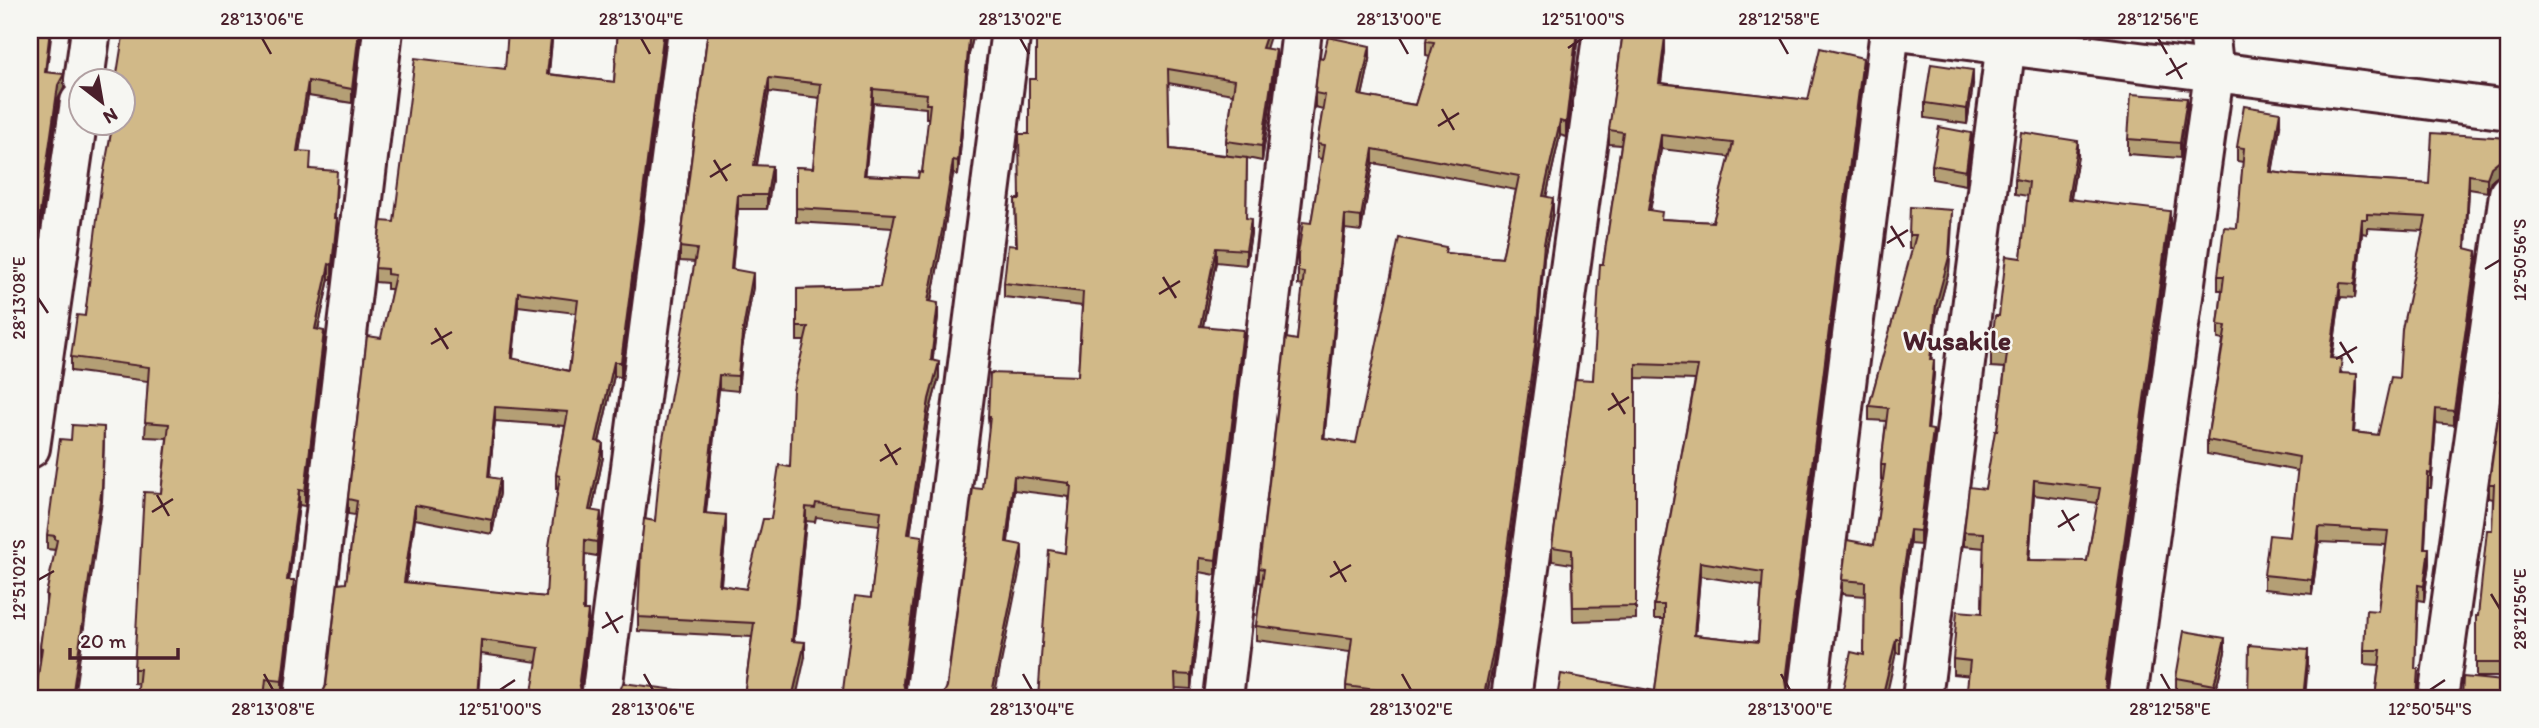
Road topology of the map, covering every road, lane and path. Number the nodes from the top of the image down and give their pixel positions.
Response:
1 (91, 30) edge
2 (383, 30) edge
3 (688, 30) edge
4 (1011, 30) edge
5 (1301, 30) edge
6 (1603, 30) edge
7 (1891, 30) edge
8 (2209, 30) edge
9 (2006, 43) junction
10 (86, 66) edge
11 (2214, 74) junction
12 (2509, 110) edge
13 (75, 136) edge
14 (2509, 194) edge
15 (30, 448) edge
16 (304, 698) edge
17 (601, 698) edge
18 (925, 698) edge
19 (1223, 698) edge
20 (1511, 698) edge
21 (1807, 698) edge
22 (1922, 698) edge
23 (2127, 698) edge
24 (2438, 698) edge

1 - 10 street
2 - 16 street
3 - 17 street
4 - 18 street
5 - 19 street
6 - 20 street
7 - 9 street
7 - 21 street
8 - 11 street
9 - 11 street
9 - 22 street
11 - 12 street
11 - 23 street
13 - 15 street
14 - 24 street

